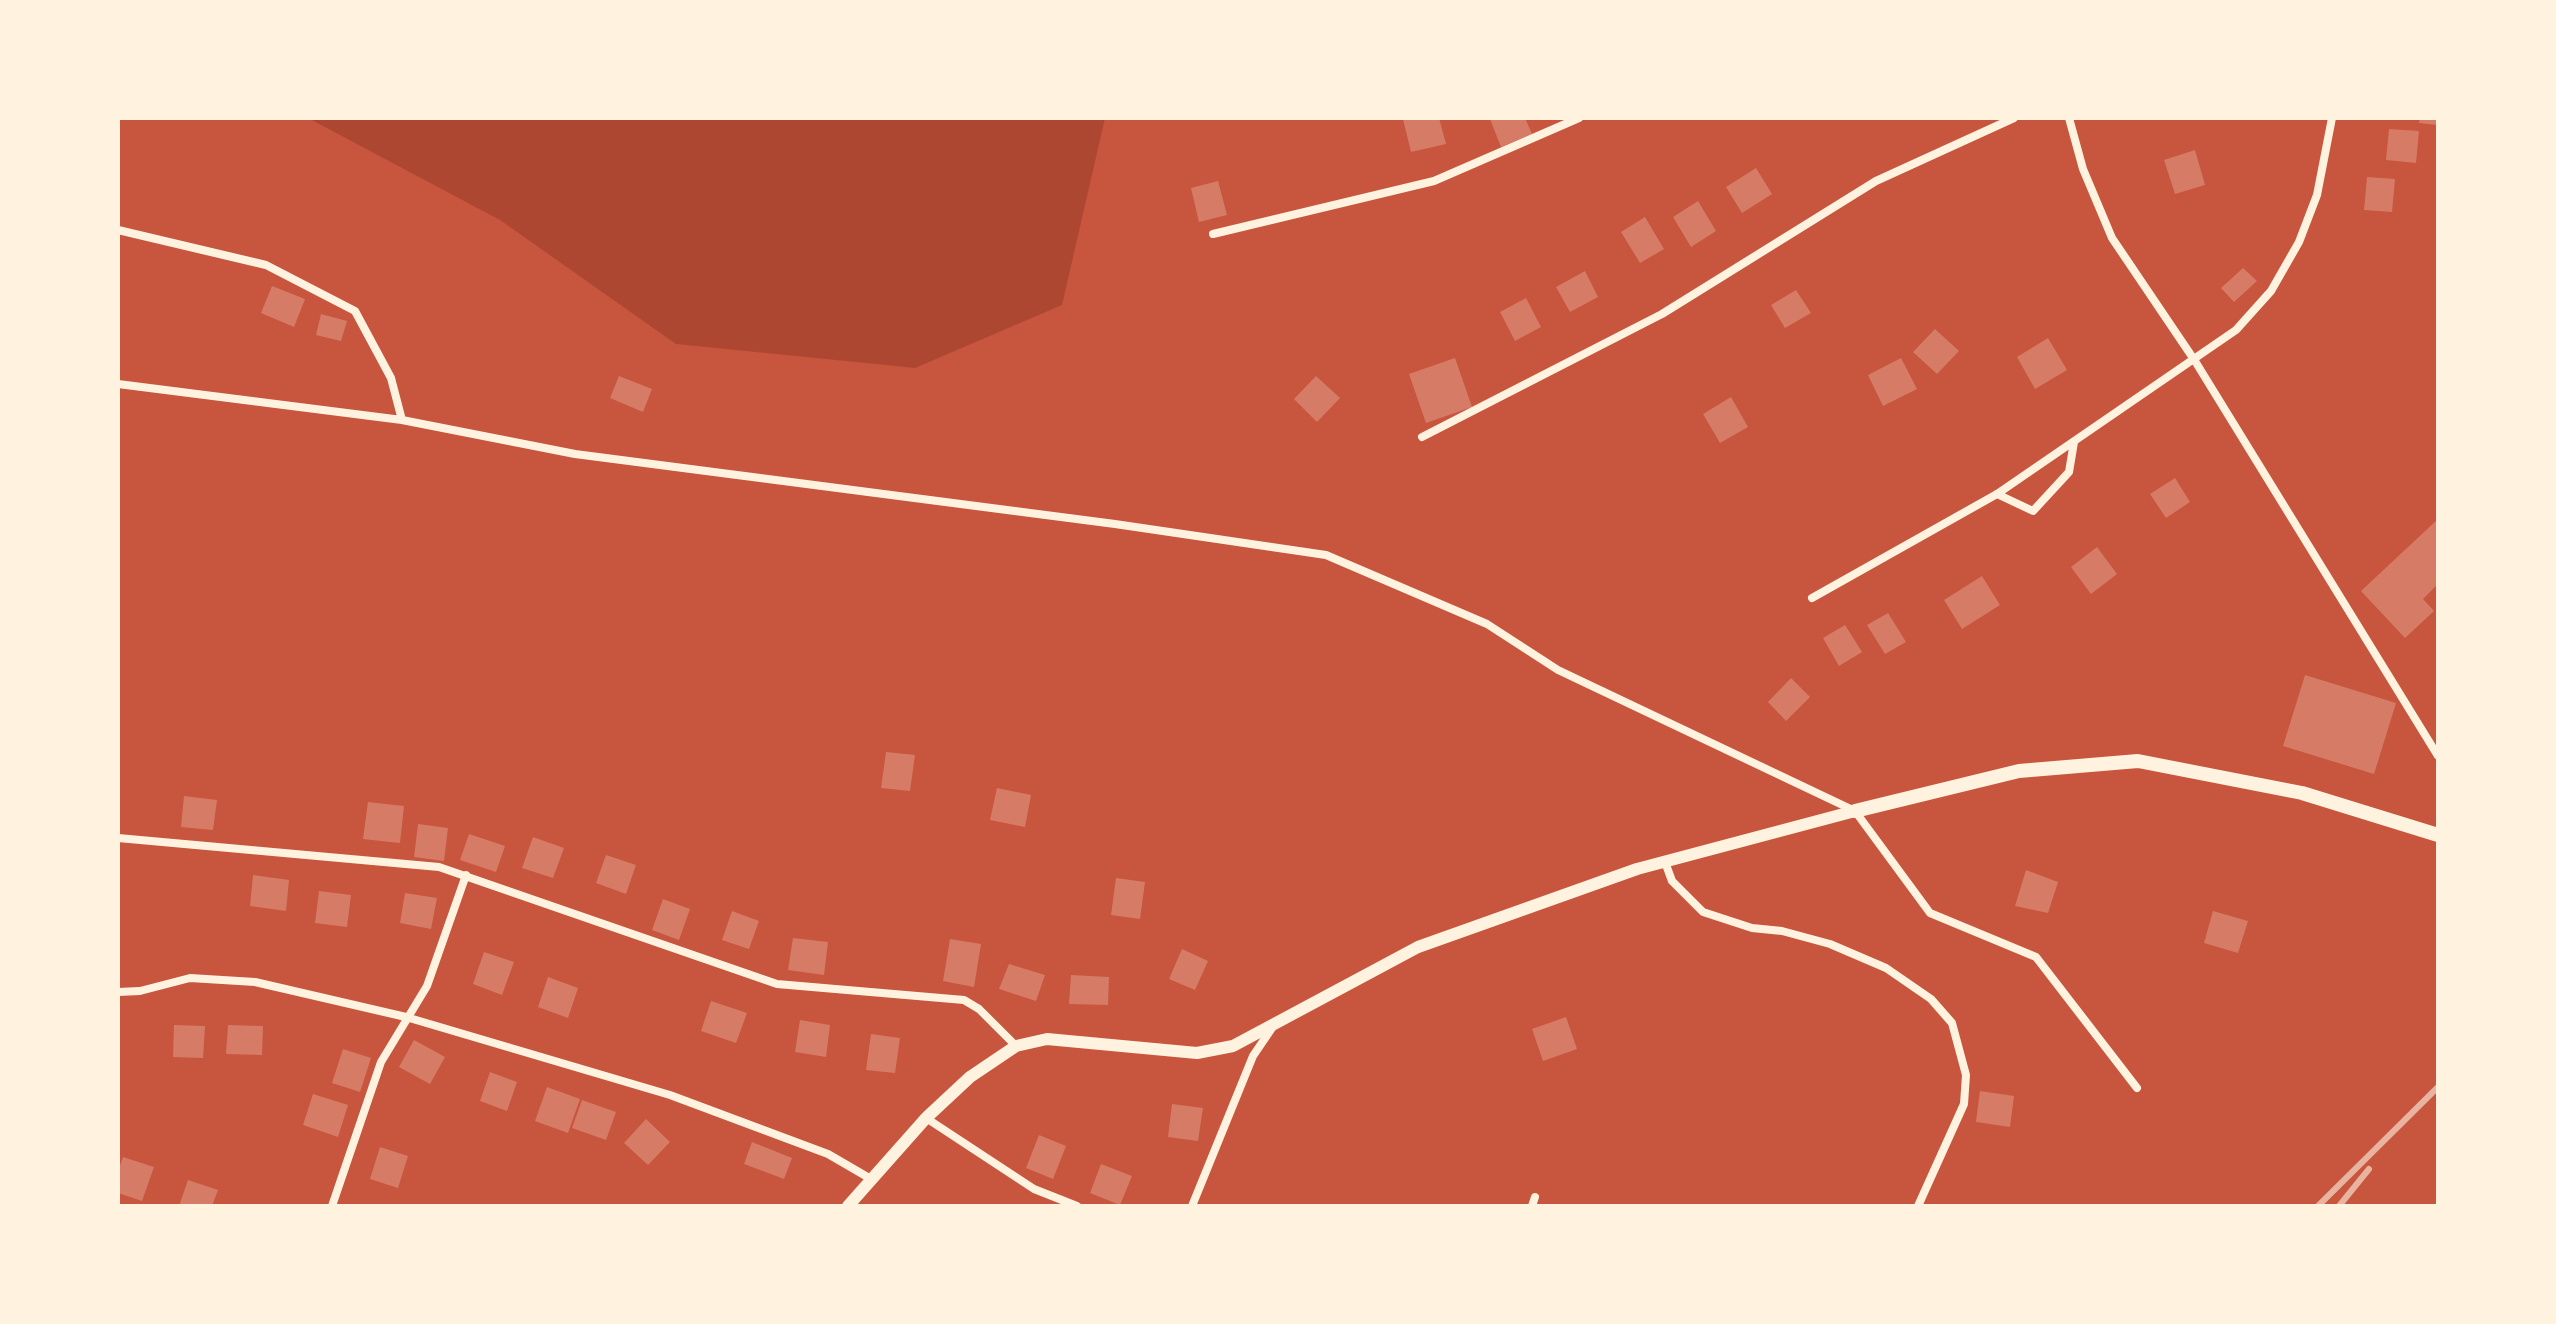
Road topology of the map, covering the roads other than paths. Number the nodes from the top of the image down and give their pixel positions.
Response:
1 (1579, 118) edge
2 (2014, 118) edge
3 (2069, 118) edge
4 (2332, 118) edge
5 (118, 230) edge
6 (1213, 234) dead end
7 (2195, 361) junction
8 (118, 384) edge
9 (402, 420) junction
10 (1422, 437) dead end
11 (2074, 442) junction
12 (1997, 494) junction
13 (1812, 598) dead end
14 (2438, 756) edge
15 (1855, 811) junction
16 (2438, 835) edge
17 (118, 838) edge
18 (1665, 862) junction
19 (466, 875) junction
20 (118, 992) edge
21 (406, 1017) junction
22 (1275, 1024) junction
23 (1016, 1046) junction
24 (2137, 1088) dead end
25 (926, 1118) junction
26 (871, 1179) junction
27 (332, 1206) edge
28 (848, 1206) edge
29 (1077, 1206) edge
30 (1192, 1206) edge
31 (1918, 1206) edge

1 - 6 street
2 - 10 street
3 - 7 street
4 - 7 street
5 - 9 street
7 - 11 street
7 - 14 street
8 - 9 street
9 - 15 street
11 - 12 street
11 - 12 street
12 - 13 street
15 - 16 main road
15 - 18 street
15 - 24 street
17 - 19 street
18 - 22 street
18 - 31 street
19 - 21 street
19 - 23 street
20 - 21 street
21 - 26 street
21 - 27 street
22 - 23 street
22 - 30 street
23 - 25 street
25 - 26 street
25 - 29 street
26 - 28 street

